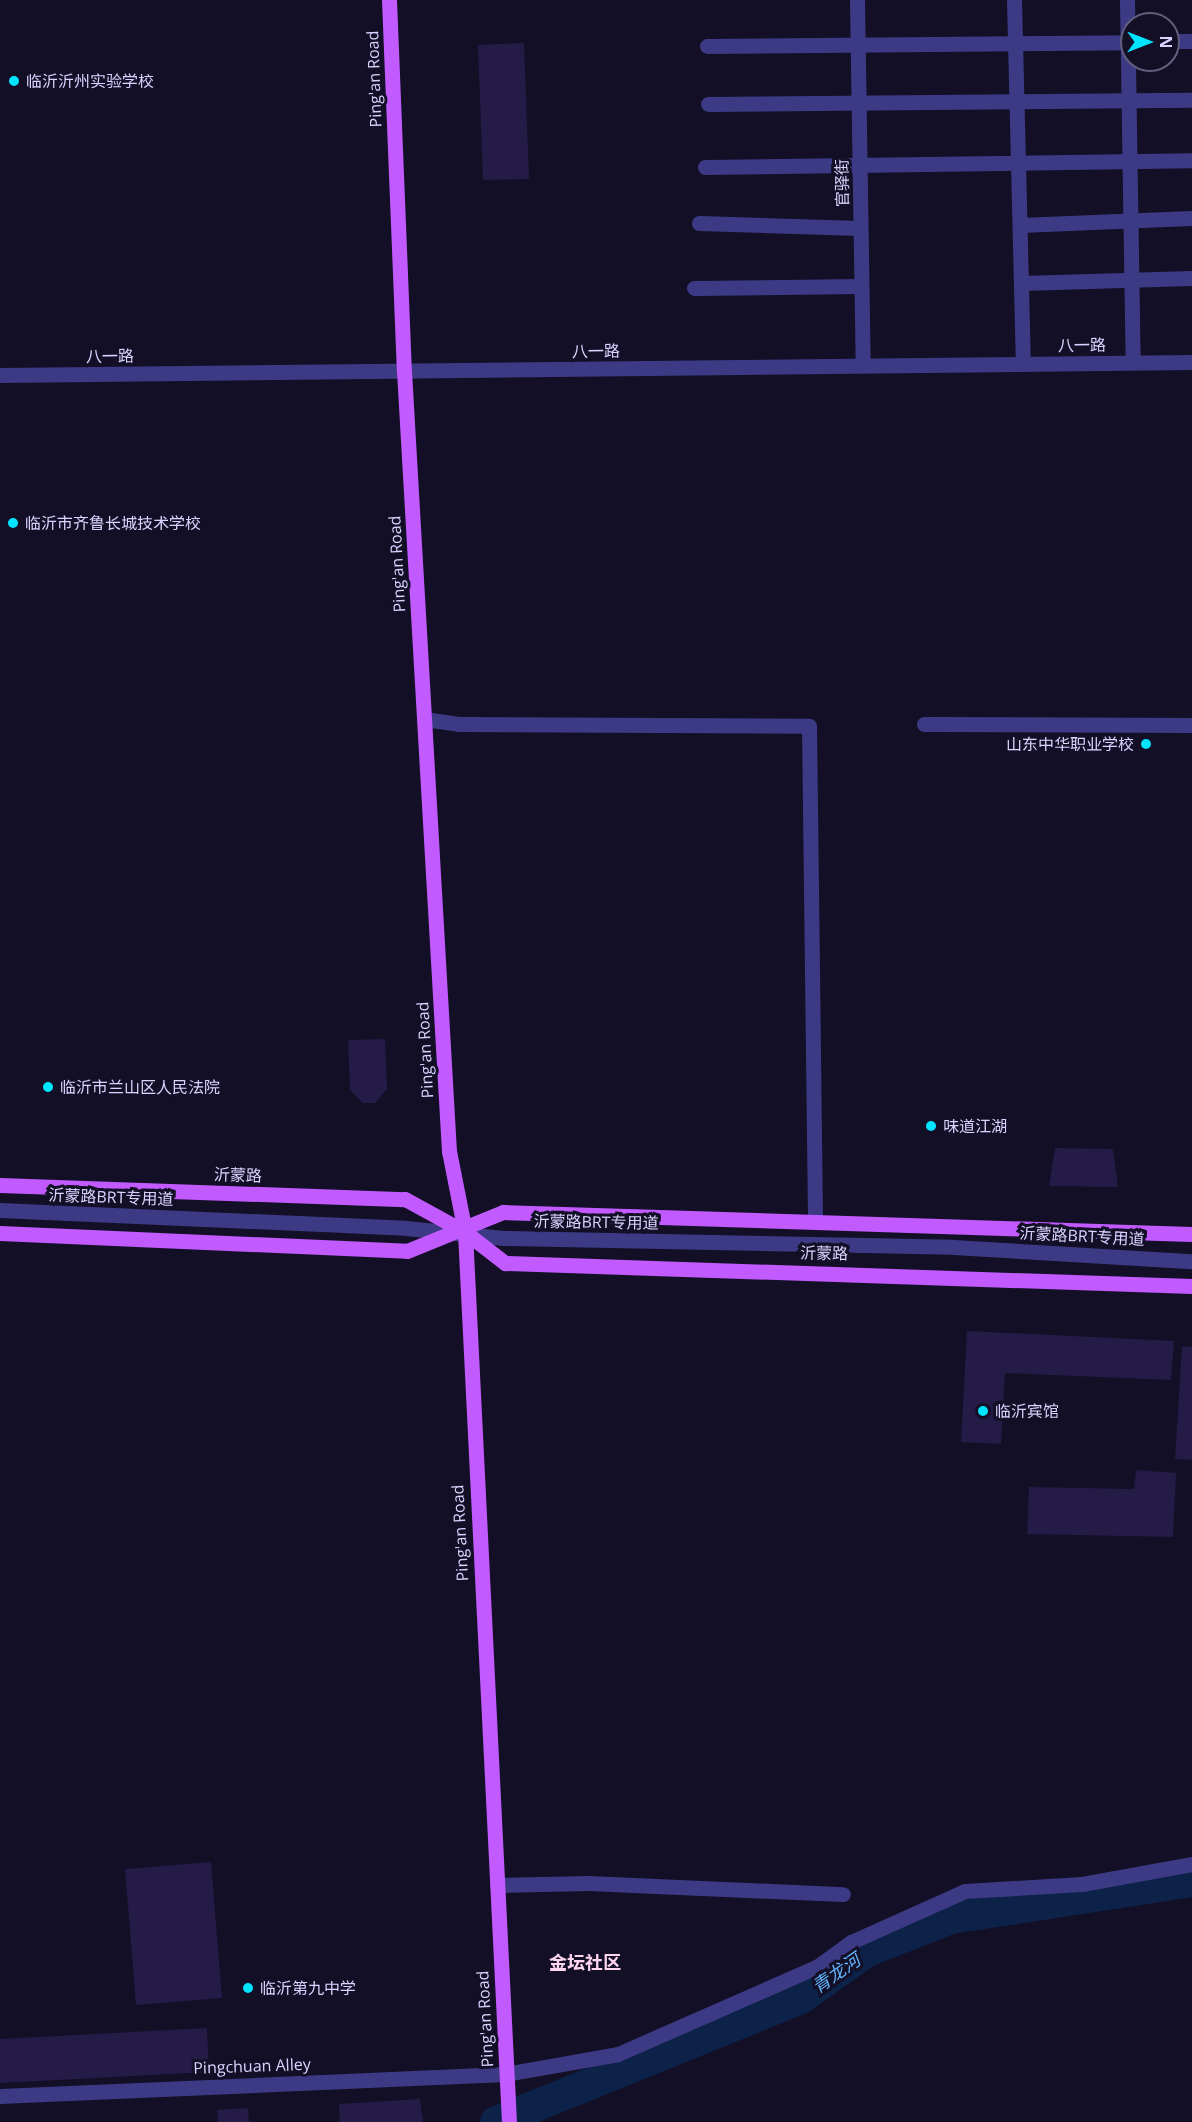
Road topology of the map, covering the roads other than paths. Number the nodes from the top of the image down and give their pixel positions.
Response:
1 (389, 0) edge
2 (857, 0) edge
3 (1014, 0) edge
4 (1120, 42) edge
5 (1015, 44) junction
6 (706, 46) dead end
7 (858, 47) junction
8 (1129, 72) edge
9 (1192, 99) edge
10 (1129, 101) junction
11 (708, 104) dead end
12 (1015, 104) junction
13 (859, 107) junction
14 (1192, 160) edge
15 (1129, 162) junction
16 (1015, 164) junction
17 (859, 166) junction
18 (705, 167) dead end
19 (1192, 218) edge
20 (1131, 221) junction
21 (699, 223) dead end
22 (1020, 225) junction
23 (860, 228) junction
24 (1192, 278) edge
25 (1131, 280) junction
26 (1021, 283) junction
27 (861, 286) junction
28 (694, 288) dead end
29 (1133, 362) junction
30 (1192, 362) edge
31 (1023, 364) junction
32 (862, 366) junction
33 (404, 371) junction
34 (0, 375) edge
35 (424, 719) junction
36 (924, 724) dead end
37 (1192, 725) edge
38 (0, 1185) edge
39 (0, 1210) edge
40 (815, 1218) junction
41 (465, 1232) junction
42 (0, 1233) edge
43 (1192, 1234) edge
44 (1192, 1261) edge
45 (1192, 1286) edge
46 (1192, 1864) edge
47 (497, 1885) junction
48 (843, 1894) dead end
49 (506, 2074) junction
50 (0, 2096) edge
51 (509, 2122) edge

1 - 33 main road, Ping'an Road
2 - 7 street, 官驿街
3 - 5 street
4 - 5 street
5 - 7 street
5 - 12 street
6 - 7 street
7 - 13 street, 官驿街
8 - 10 street
9 - 10 street
10 - 12 street
10 - 15 street
11 - 13 street
12 - 13 street
12 - 16 street
13 - 17 street, 官驿街
14 - 15 street
15 - 16 street
15 - 20 street
16 - 17 street
16 - 22 street
17 - 18 street
17 - 23 street, 官驿街
19 - 20 street
20 - 22 street
20 - 25 street
21 - 23 street
22 - 26 street
23 - 27 street, 官驿街
24 - 25 street
25 - 26 street
25 - 29 street
26 - 31 street
27 - 28 street
27 - 32 street, 官驿街
29 - 30 street, 八一路
29 - 31 street, 八一路
31 - 32 street, 八一路
32 - 33 street, 八一路
33 - 34 street, 八一路
33 - 35 main road, Ping'an Road
35 - 40 street
35 - 41 main road, Ping'an Road
36 - 37 street
38 - 41 main road, 沂蒙路
39 - 41 street, 沂蒙路BRT专用道
40 - 41 main road
40 - 43 main road
41 - 42 main road
41 - 44 street, 沂蒙路BRT专用道
41 - 45 main road, 沂蒙路
41 - 47 main road, Ping'an Road
46 - 49 street, Pingchuan Alley
47 - 48 street
47 - 49 main road, Ping'an Road
49 - 50 street, Pingchuan Alley
49 - 51 main road, Ping'an Road

